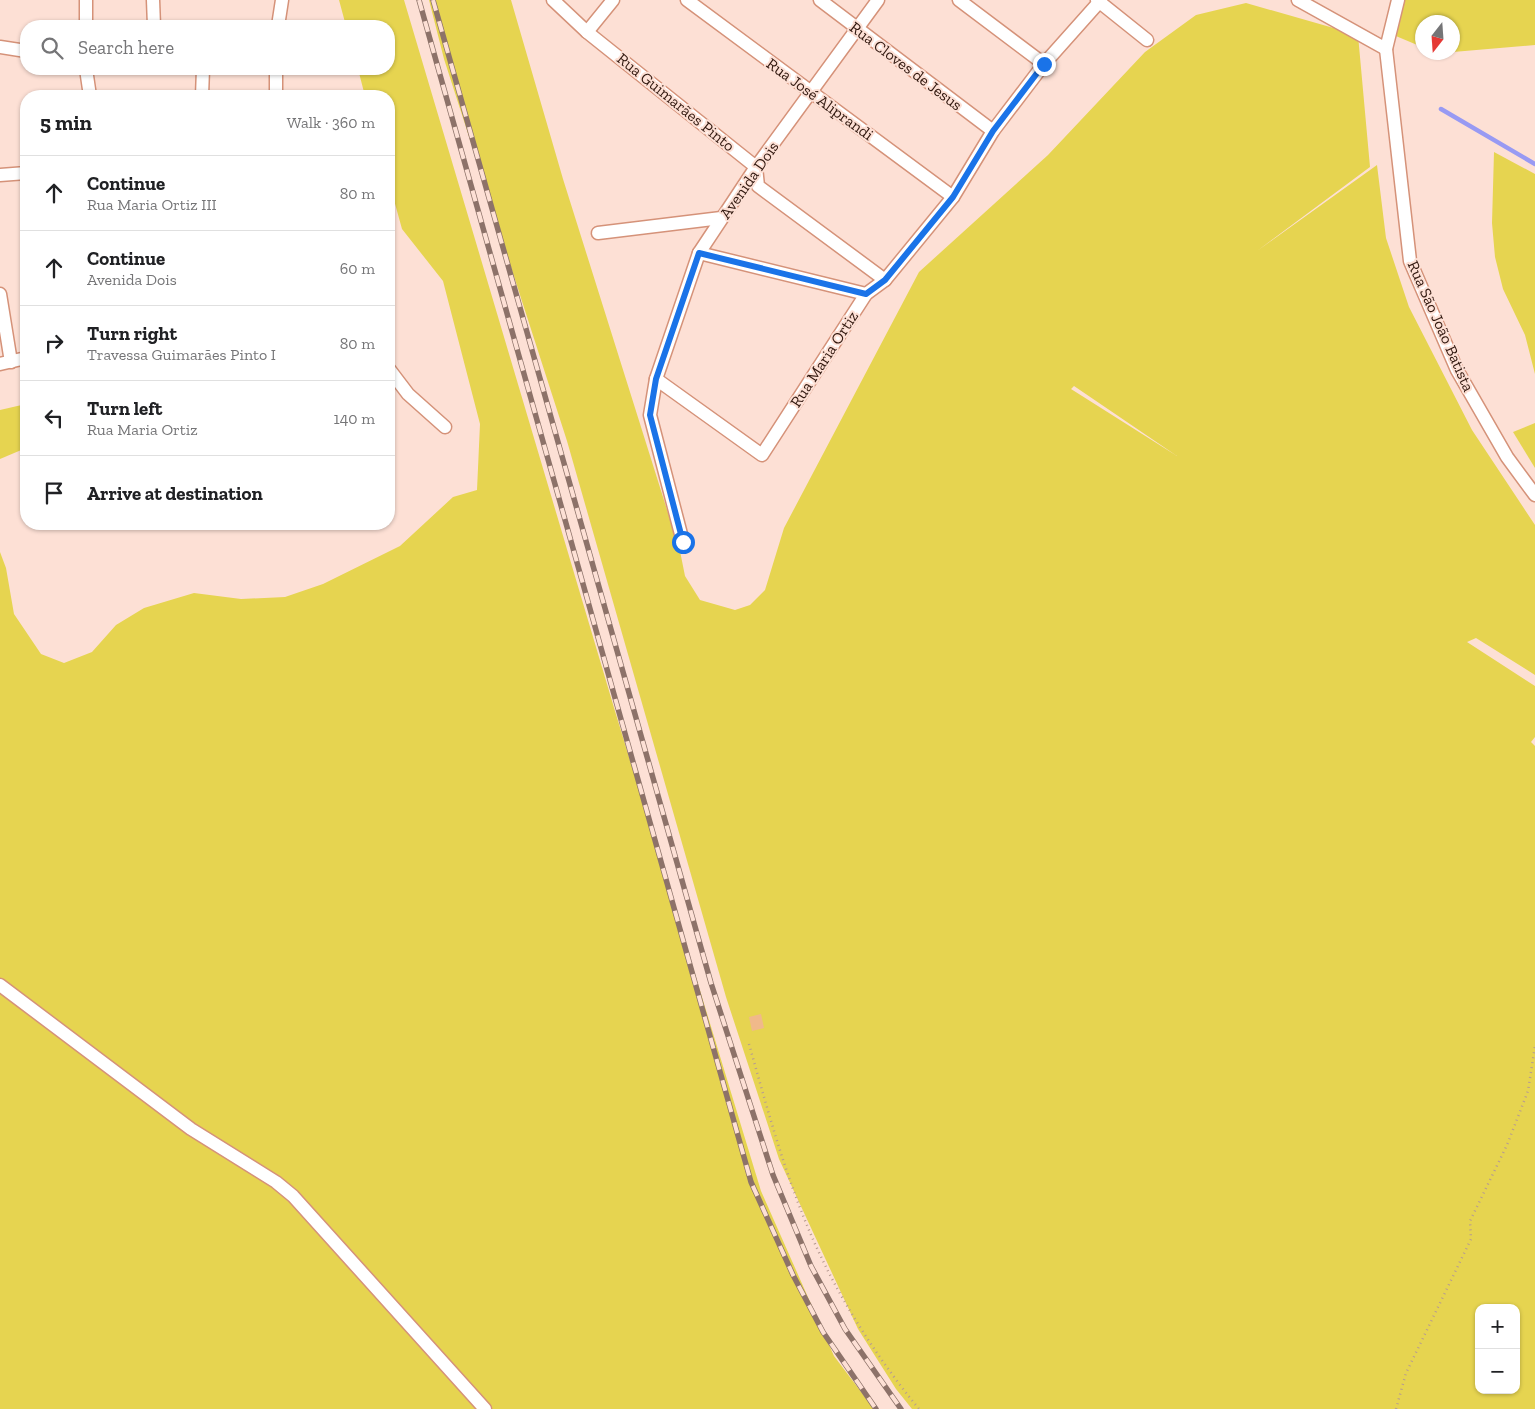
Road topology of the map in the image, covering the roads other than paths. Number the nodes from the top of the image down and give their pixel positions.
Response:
1 (86, 0) edge
2 (154, 0) edge
3 (282, 0) edge
4 (553, 0) edge
5 (612, 0) edge
6 (687, 0) edge
7 (820, 0) edge
8 (878, 0) edge
9 (959, 0) edge
10 (1298, 0) edge
11 (1398, 0) edge
12 (1099, 1) edge
13 (86, 20) edge
14 (154, 20) edge
15 (279, 20) edge
16 (857, 29) junction
17 (587, 32) junction
18 (1147, 40) dead end
19 (0, 47) edge
20 (1386, 49) junction
21 (20, 50) edge
22 (1044, 64) junction
23 (87, 75) edge
24 (203, 75) edge
25 (276, 75) edge
26 (89, 90) edge
27 (202, 90) edge
28 (276, 90) edge
29 (811, 94) junction
30 (993, 131) junction
31 (756, 167) junction
32 (20, 174) edge
33 (0, 176) edge
34 (953, 197) junction
35 (721, 218) junction
36 (598, 233) dead end
37 (699, 253) junction
38 (885, 280) junction
39 (0, 294) edge
40 (866, 294) junction
41 (20, 360) edge
42 (6, 363) edge
43 (395, 377) edge
44 (656, 379) junction
45 (445, 427) dead end
46 (1535, 495) edge
47 (683, 542) dead end
48 (0, 985) edge
49 (485, 1409) edge

1 - 13 street
2 - 14 street
3 - 15 street
4 - 17 street, Rua Guimarães Pinto
5 - 17 street
6 - 29 street, Rua José Aliprandi
7 - 16 street, Rua Cloves de Jesus
8 - 16 street, Avenida Dois
9 - 22 street
10 - 20 street
11 - 20 street
12 - 18 street
12 - 22 street, Rua Maria Ortiz
16 - 29 street, Avenida Dois
16 - 30 street, Rua Cloves de Jesus
17 - 31 street, Rua Guimarães Pinto
19 - 21 street
20 - 46 street, Rua São João Batista
22 - 30 street, Rua Maria Ortiz
23 - 26 street
24 - 27 street
25 - 28 street
29 - 31 street, Avenida Dois
29 - 34 street, Rua José Aliprandi
30 - 34 street, Rua Maria Ortiz
31 - 35 street, Avenida Dois
31 - 38 street
32 - 33 street
34 - 38 street, Rua Maria Ortiz
35 - 36 street
35 - 37 street, Avenida Dois
37 - 40 street
37 - 44 street, Avenida Dois
38 - 40 street, Rua Maria Ortiz
39 - 42 street
40 - 44 street, Rua Maria Ortiz
41 - 42 street
43 - 45 street
44 - 47 street, Avenida Dois
48 - 49 street

